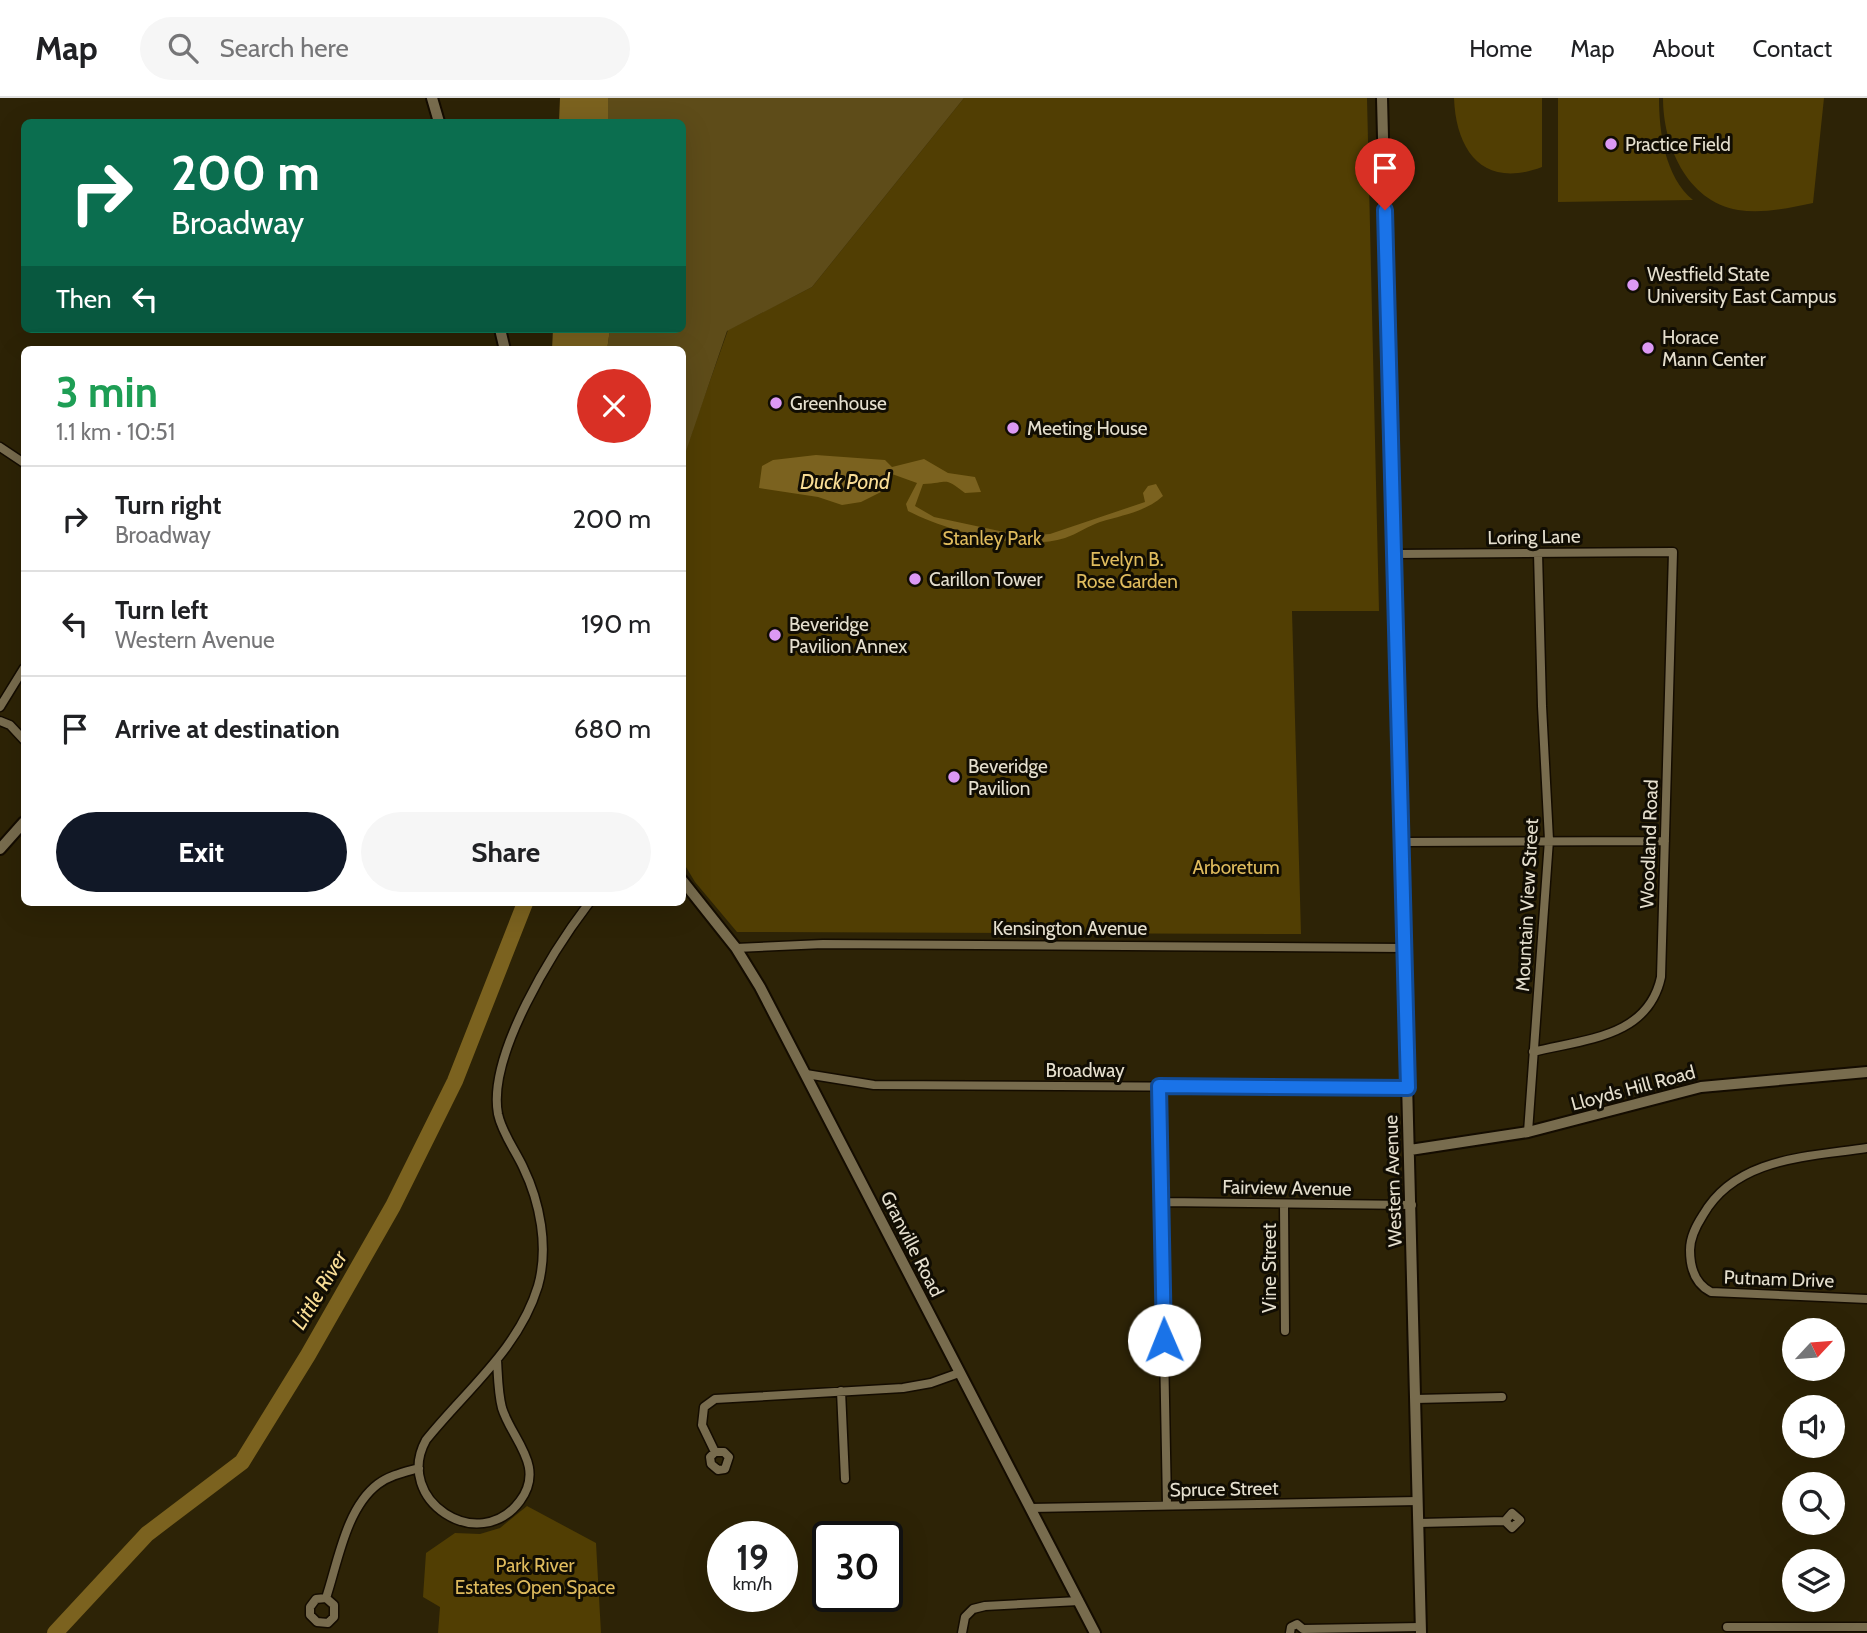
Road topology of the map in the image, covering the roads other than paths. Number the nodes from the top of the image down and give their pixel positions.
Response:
1 (432, 98) edge
2 (1382, 98) edge
3 (438, 119) edge
4 (0, 447) edge
5 (21, 461) edge
6 (1673, 552) joint
7 (1538, 553) junction
8 (1395, 554) junction
9 (21, 673) edge
10 (0, 707) edge
11 (0, 721) edge
12 (21, 737) edge
13 (21, 825) edge
14 (1549, 840) junction
15 (1664, 841) junction
16 (1402, 842) junction
17 (0, 849) edge
18 (686, 885) edge
19 (587, 906) edge
20 (1404, 947) junction
21 (736, 948) junction
22 (1533, 1052) junction
23 (1867, 1072) edge
24 (806, 1073) junction
25 (1159, 1086) junction
26 (1408, 1088) junction
27 (1528, 1132) junction
28 (1867, 1148) edge
29 (1410, 1150) junction
30 (1162, 1202) junction
31 (1284, 1204) junction
32 (1412, 1205) junction
33 (1867, 1299) edge
34 (1285, 1331) dead end
35 (497, 1360) junction
36 (959, 1373) junction
37 (841, 1391) junction
38 (1502, 1397) dead end
39 (1415, 1399) junction
40 (715, 1452) dead end
41 (419, 1468) junction
42 (845, 1479) dead end
43 (1418, 1502) junction
44 (1167, 1505) junction
45 (1030, 1508) junction
46 (1505, 1521) dead end
47 (1419, 1523) junction
48 (326, 1598) dead end
49 (1079, 1601) junction
50 (1727, 1627) dead end
51 (1867, 1627) edge
52 (1421, 1630) edge
53 (1303, 1631) edge
54 (962, 1633) edge
55 (1095, 1633) edge
56 (1290, 1633) edge

1 - 3 main road
2 - 8 main road, Western Avenue
4 - 5 street
6 - 7 street, Loring Lane
6 - 15 street, Woodland Road
7 - 8 street, Loring Lane
7 - 14 street, Mountain View Street
8 - 16 main road, Western Avenue
9 - 10 street
11 - 12 street
13 - 17 main road
14 - 15 street
14 - 16 street
14 - 22 street, Mountain View Street
15 - 22 street, Woodland Road
16 - 20 main road, Western Avenue
18 - 21 main road, Granville Road
19 - 35 street
20 - 21 street, Kensington Avenue
20 - 26 main road, Western Avenue
21 - 24 main road, Granville Road
22 - 27 street, Mountain View Street
23 - 27 main road, Lloyds Hill Road
24 - 25 street, Broadway
24 - 36 main road, Granville Road
25 - 26 street, Broadway
25 - 30 street
26 - 29 main road, Western Avenue
27 - 29 main road, Lloyds Hill Road
28 - 33 street, Putnam Drive
29 - 32 main road, Western Avenue
30 - 31 street, Fairview Avenue
30 - 44 street
31 - 32 street, Fairview Avenue
31 - 34 street, Vine Street
32 - 39 main road, Western Avenue
35 - 41 street
35 - 41 street
36 - 37 street
36 - 45 main road, Granville Road
37 - 40 street
37 - 42 street
38 - 39 street
39 - 43 main road, Western Avenue
41 - 48 street
43 - 44 street, Spruce Street
43 - 47 main road, Western Avenue
44 - 45 street, Spruce Street
45 - 49 main road, Granville Road
46 - 47 street
47 - 52 main road, Western Avenue
49 - 54 street
49 - 55 main road, Granville Road
50 - 51 street
52 - 53 street
53 - 56 street

